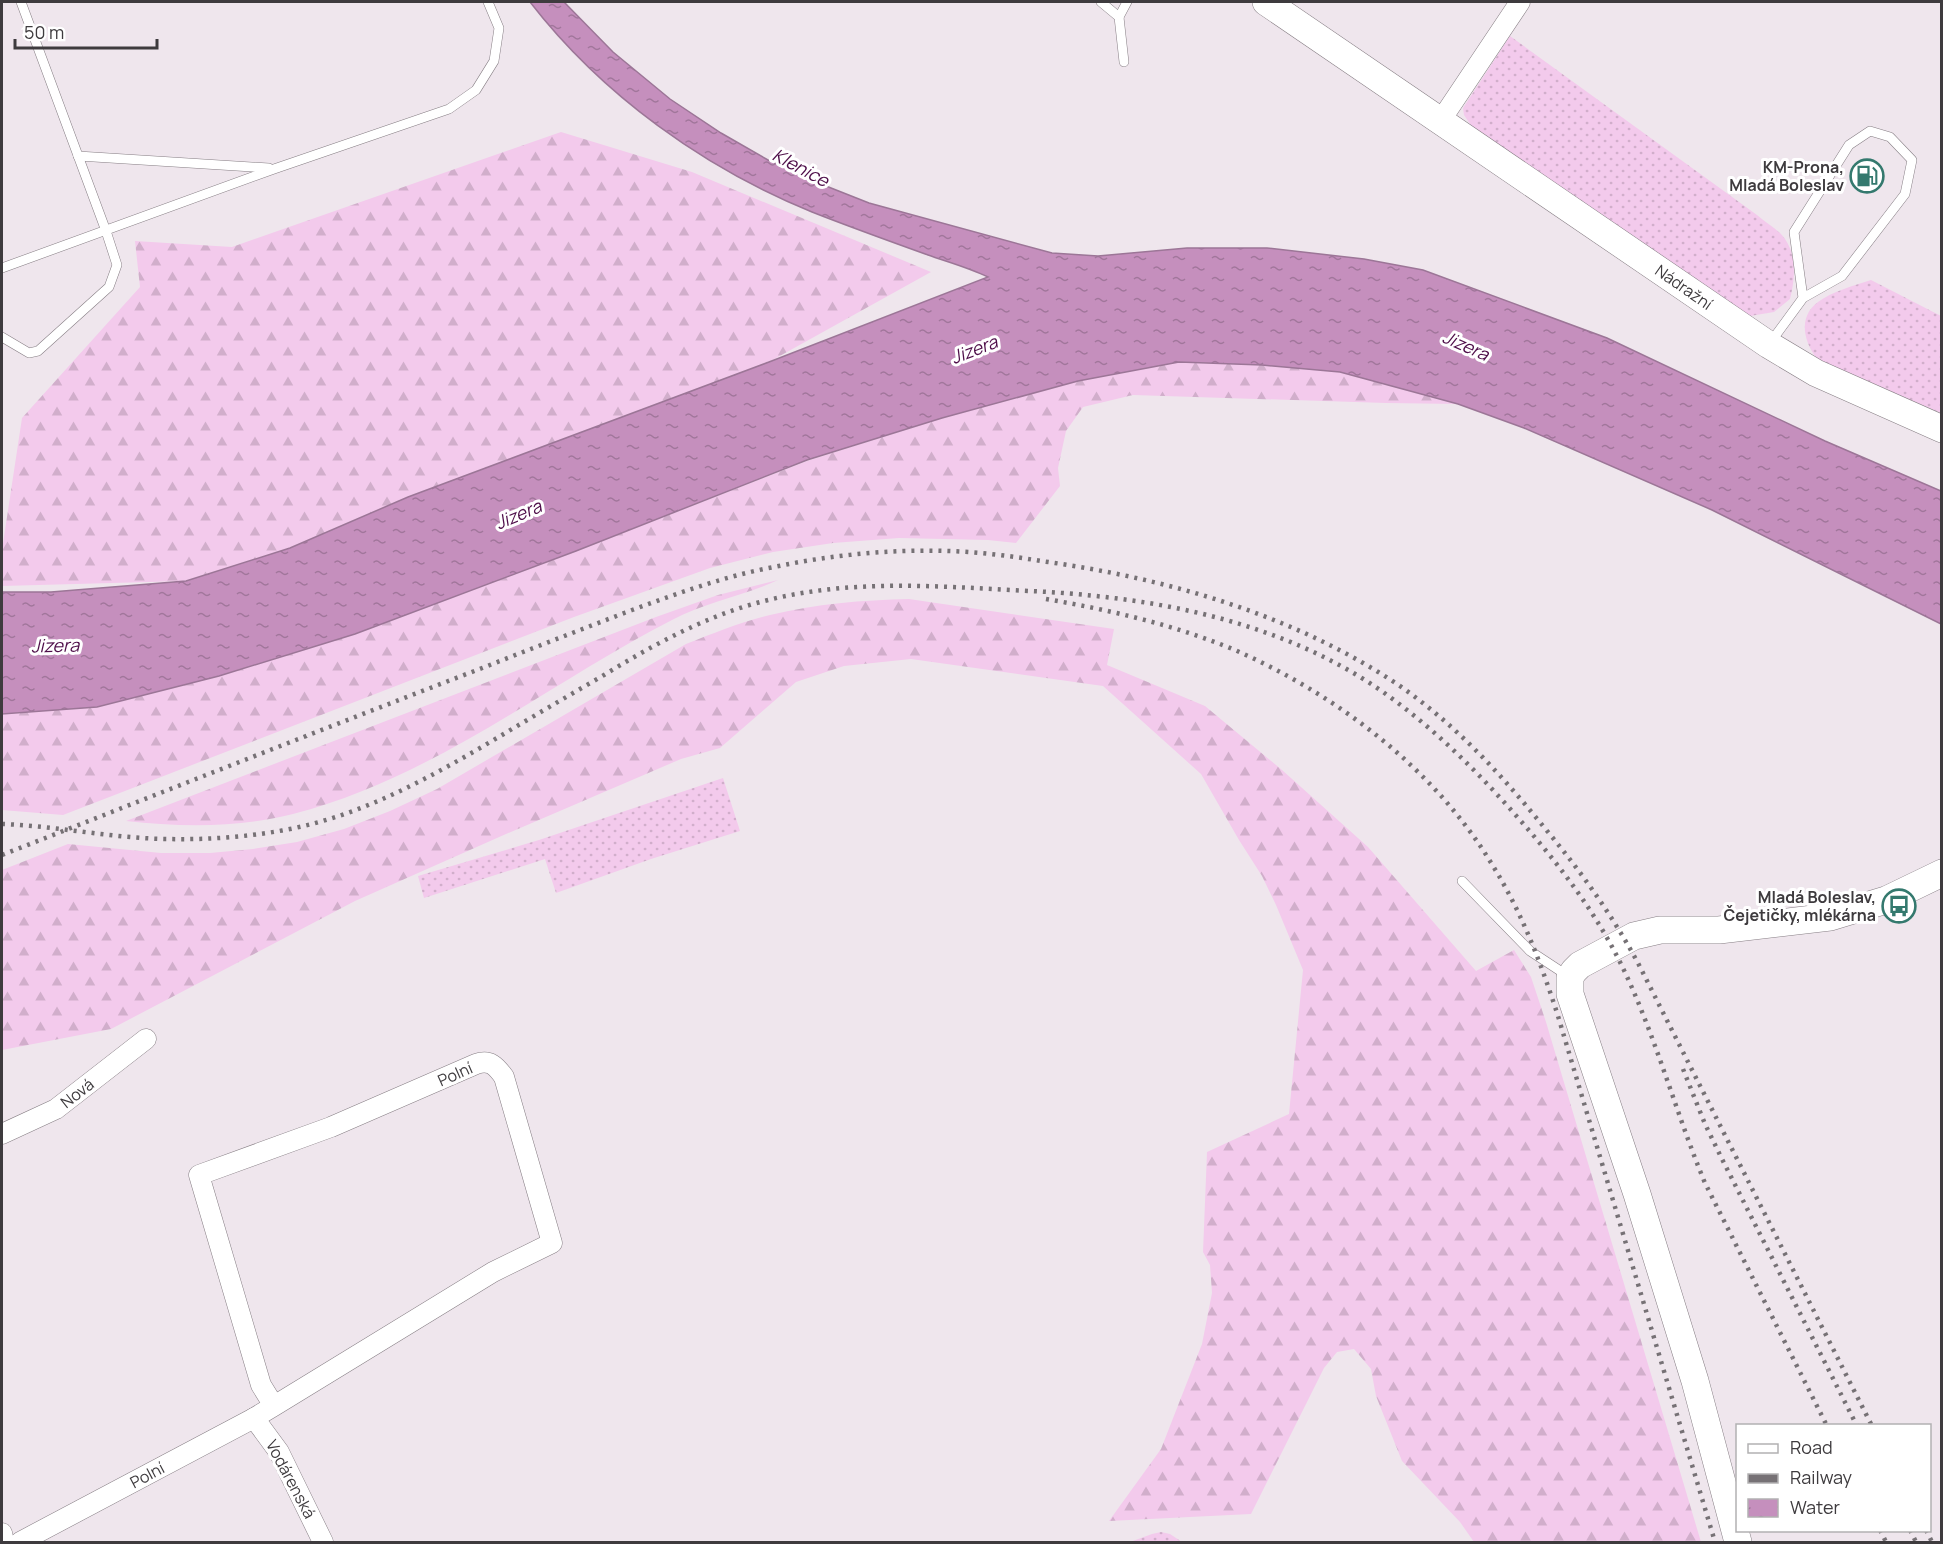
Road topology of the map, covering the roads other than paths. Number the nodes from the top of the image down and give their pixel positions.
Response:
1 (21, 2) edge
2 (488, 2) edge
3 (1101, 2) edge
4 (1127, 2) edge
5 (1266, 2) edge
6 (1520, 2) edge
7 (1119, 17) junction
8 (1124, 62) dead end
9 (1441, 120) junction
10 (78, 156) junction
11 (274, 169) junction
12 (106, 231) junction
13 (2, 268) edge
14 (1803, 298) junction
15 (2, 337) edge
16 (1769, 345) junction
17 (1941, 429) edge
18 (1941, 873) edge
19 (1462, 881) dead end
20 (1570, 977) junction
21 (146, 1039) dead end
22 (2, 1134) edge
23 (274, 1406) junction
24 (254, 1418) junction
25 (2, 1533) edge
26 (4, 1542) edge
27 (20, 1542) edge
28 (323, 1542) edge
29 (1738, 1542) edge

1 - 10 lane
2 - 11 lane
3 - 7 lane
4 - 7 lane
5 - 9 street, Nádražní
6 - 9 street
7 - 8 lane
9 - 16 street, Nádražní
10 - 11 lane
10 - 12 lane
11 - 12 lane
12 - 13 lane
12 - 15 lane
14 - 14 lane
14 - 16 lane
16 - 17 street, Nádražní
18 - 20 street
19 - 20 lane
20 - 29 street
21 - 22 street, Nová
23 - 23 street, Polní
23 - 24 street, Polní
24 - 27 street, Polní
24 - 28 street, Vodárenská
25 - 26 street

